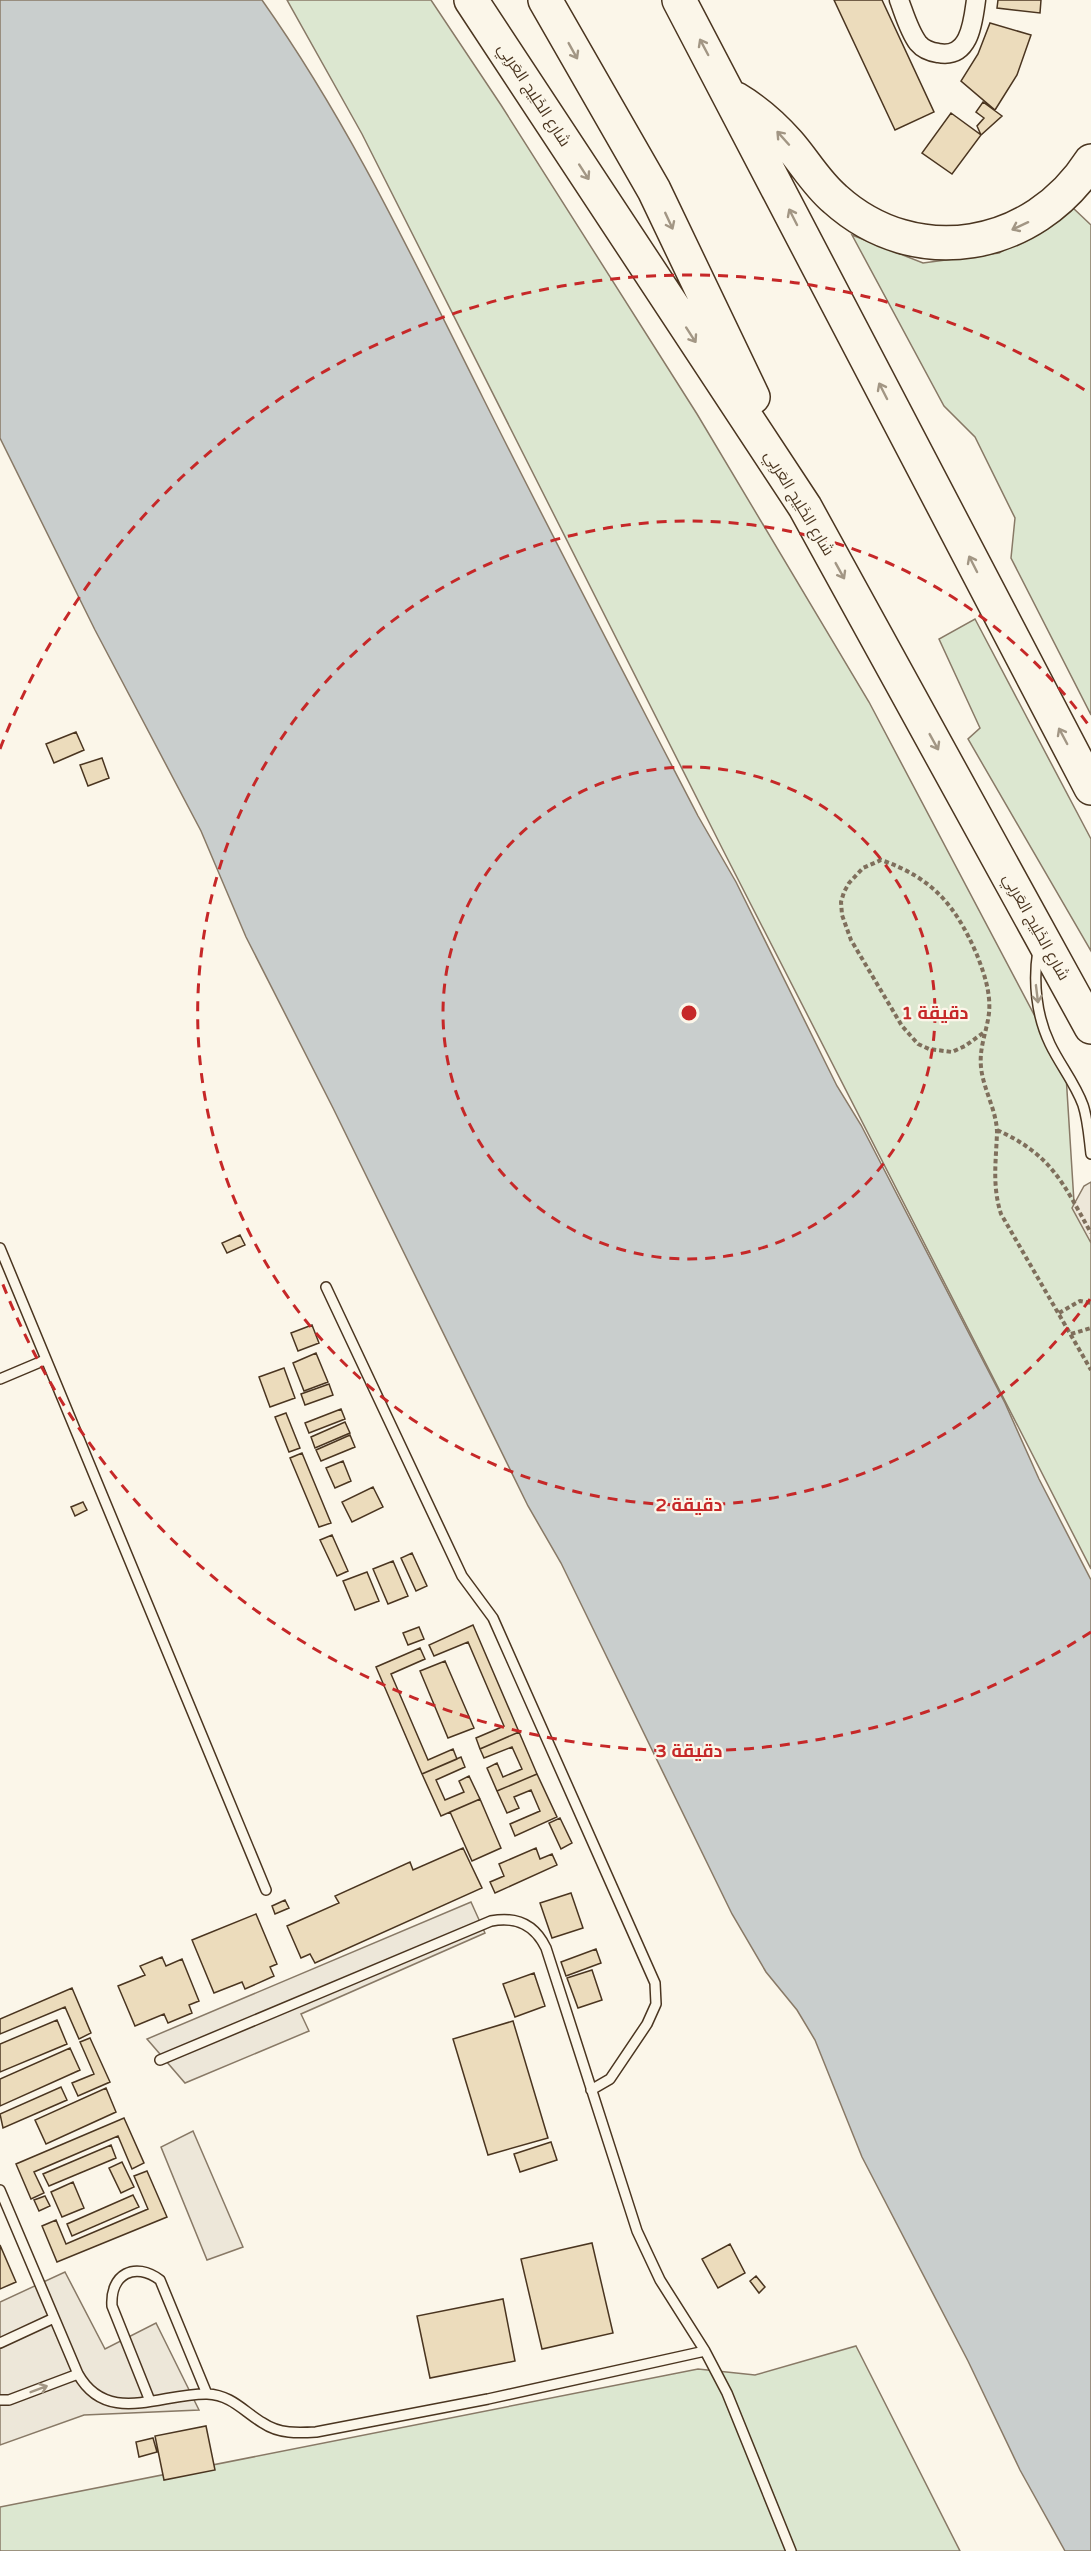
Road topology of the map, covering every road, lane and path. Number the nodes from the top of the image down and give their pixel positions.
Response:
1 (471, 0) edge
2 (545, 0) edge
3 (679, 0) edge
4 (898, 0) edge
5 (976, 0) edge
6 (730, 95) junction
7 (1091, 161) edge
8 (805, 507) junction
9 (1091, 788) edge
10 (1040, 936) junction
11 (1091, 1027) edge
12 (983, 1033) junction
13 (997, 1130) junction
14 (1091, 1154) edge
15 (1091, 1233) edge
16 (0, 1248) edge
17 (326, 1287) dead end
18 (1091, 1303) edge
19 (1059, 1314) junction
20 (1091, 1328) edge
21 (1071, 1334) junction
22 (45, 1360) junction
23 (1091, 1370) edge
24 (0, 1380) edge
25 (266, 1890) dead end
26 (160, 2061) dead end
27 (591, 2090) junction
28 (0, 2190) edge
29 (54, 2318) junction
30 (0, 2343) edge
31 (705, 2351) junction
32 (78, 2374) junction
33 (207, 2394) junction
34 (0, 2400) edge
35 (150, 2401) junction
36 (791, 2551) edge

1 -> 8 highway, شارع الخَلِيج العَربِي
2 -> 8 highway
6 -> 3 highway
4 - 5 street
7 -> 6 highway
9 -> 6 highway
8 -> 10 highway, شارع الخَلِيج العَربِي
10 - 11 highway, شارع الخَلِيج العَربِي
10 -> 14 lane
12 - 12 path
12 - 13 path
13 - 15 path
13 - 19 path
16 - 22 lane
17 - 27 lane
18 - 19 path
19 - 21 path
20 - 21 path
21 - 23 path
22 - 24 lane
22 - 25 lane
26 - 27 lane
27 - 31 lane
28 - 29 lane
29 - 30 lane
29 - 32 lane
31 - 33 lane
31 - 36 lane
34 -> 32 lane
32 - 35 lane
33 - 35 lane
33 - 35 lane

